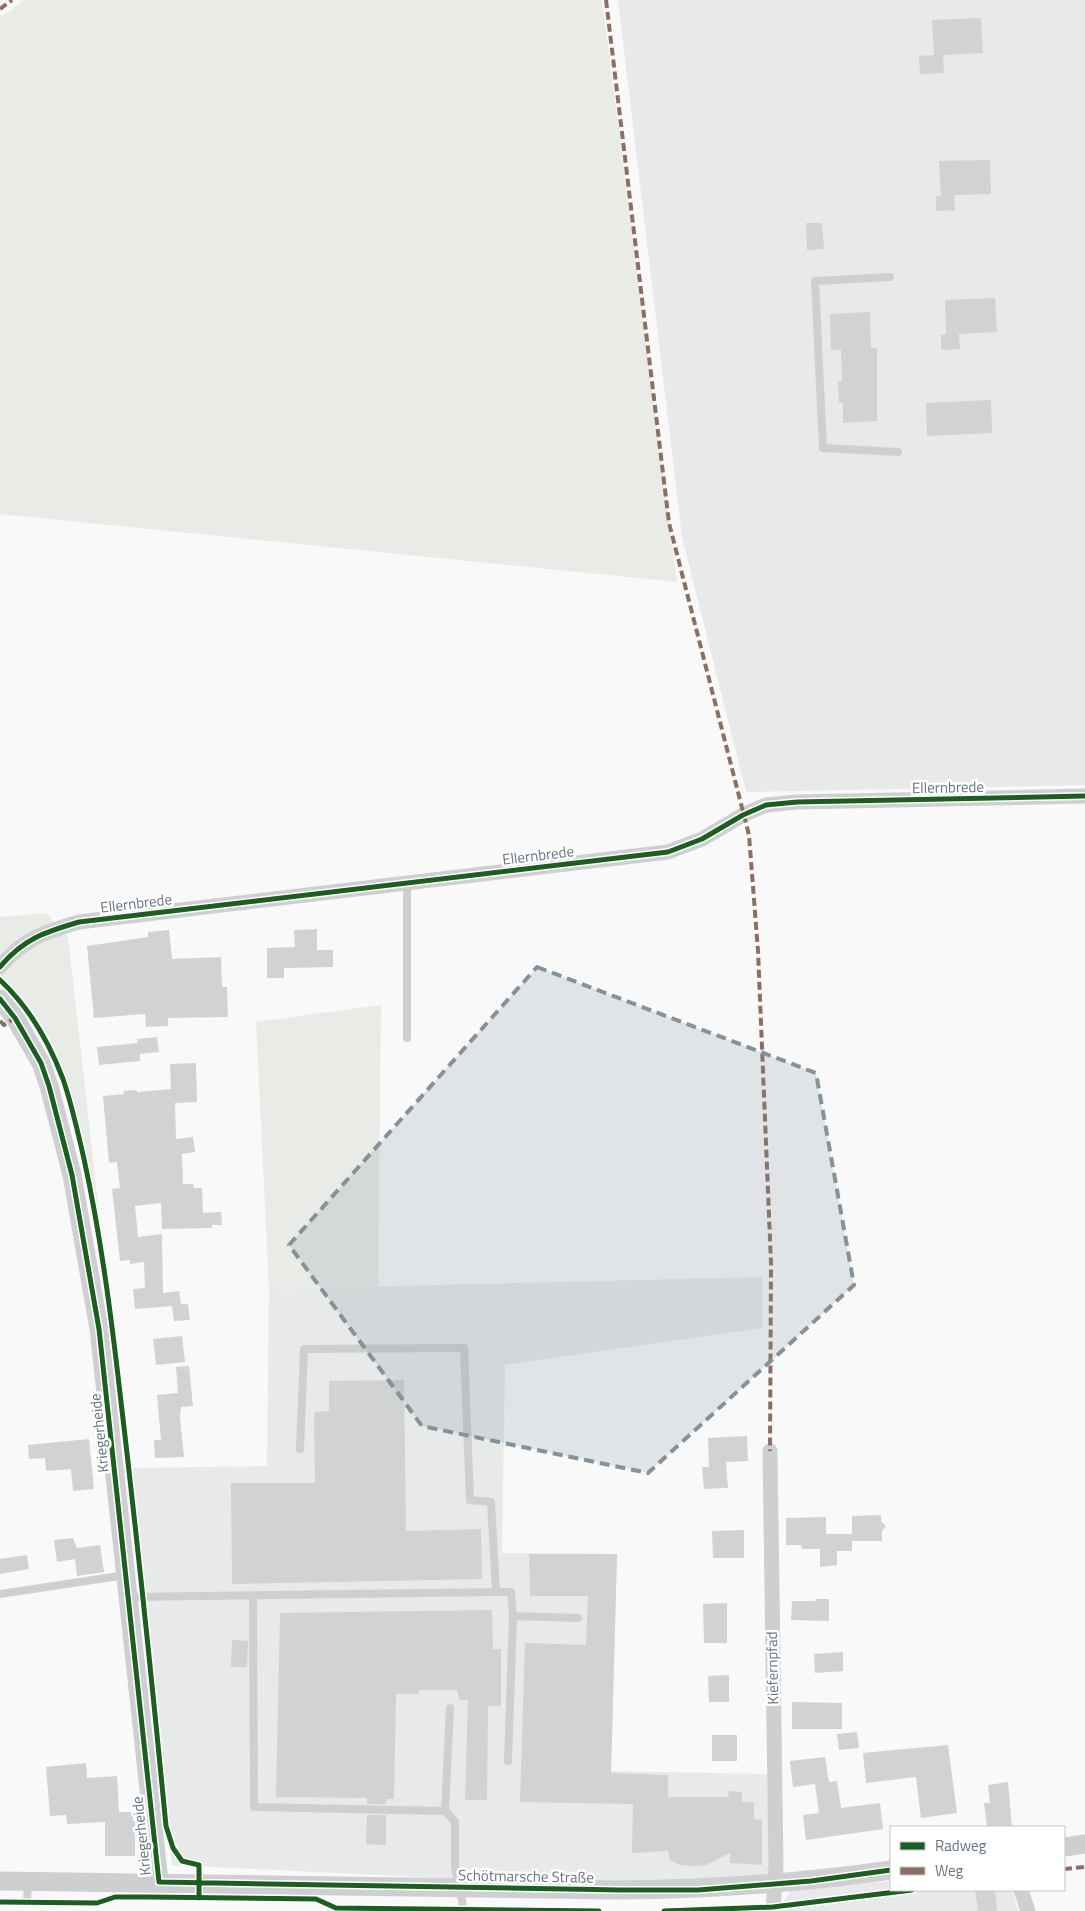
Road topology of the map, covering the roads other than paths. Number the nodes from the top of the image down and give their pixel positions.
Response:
1 (890, 277) dead end
2 (898, 452) dead end
3 (1085, 796) edge
4 (407, 883) junction
5 (0, 967) edge
6 (0, 999) edge
7 (407, 1038) dead end
8 (300, 1449) dead end
9 (770, 1451) dead end
10 (126, 1575) junction
11 (496, 1592) junction
12 (0, 1594) edge
13 (128, 1597) junction
14 (253, 1597) junction
15 (513, 1616) junction
16 (578, 1618) dead end
17 (450, 1708) dead end
18 (508, 1761) dead end
19 (445, 1810) junction
20 (1085, 1844) edge
21 (1065, 1847) edge
22 (890, 1870) edge
23 (0, 1881) edge
24 (28, 1881) junction
25 (159, 1882) junction
26 (774, 1884) junction
27 (460, 1888) junction
28 (1022, 1891) edge
29 (27, 1902) dead end
30 (464, 1911) edge
31 (773, 1911) edge
32 (1028, 1911) edge

1 - 2 lane
3 - 4 street, Ellernbrede
4 - 5 street, Ellernbrede
4 - 7 lane
6 - 10 street, Kriegerheide
8 - 11 lane
9 - 26 street, Kiefernpfad
10 - 12 lane
10 - 13 street, Kriegerheide
11 - 14 lane
11 - 15 lane
13 - 14 lane
13 - 25 street, Kriegerheide
14 - 19 lane
15 - 16 lane
15 - 18 lane
17 - 19 lane
19 - 27 lane
20 - 21 street
22 - 26 street, Schötmarsche Straße
23 - 24 street, Schötmarsche Straße
24 - 25 street, Schötmarsche Straße
24 - 29 lane
25 - 27 street, Schötmarsche Straße
26 - 27 street, Schötmarsche Straße
26 - 31 street, Kiefernpfad
27 - 30 lane
28 - 32 street

